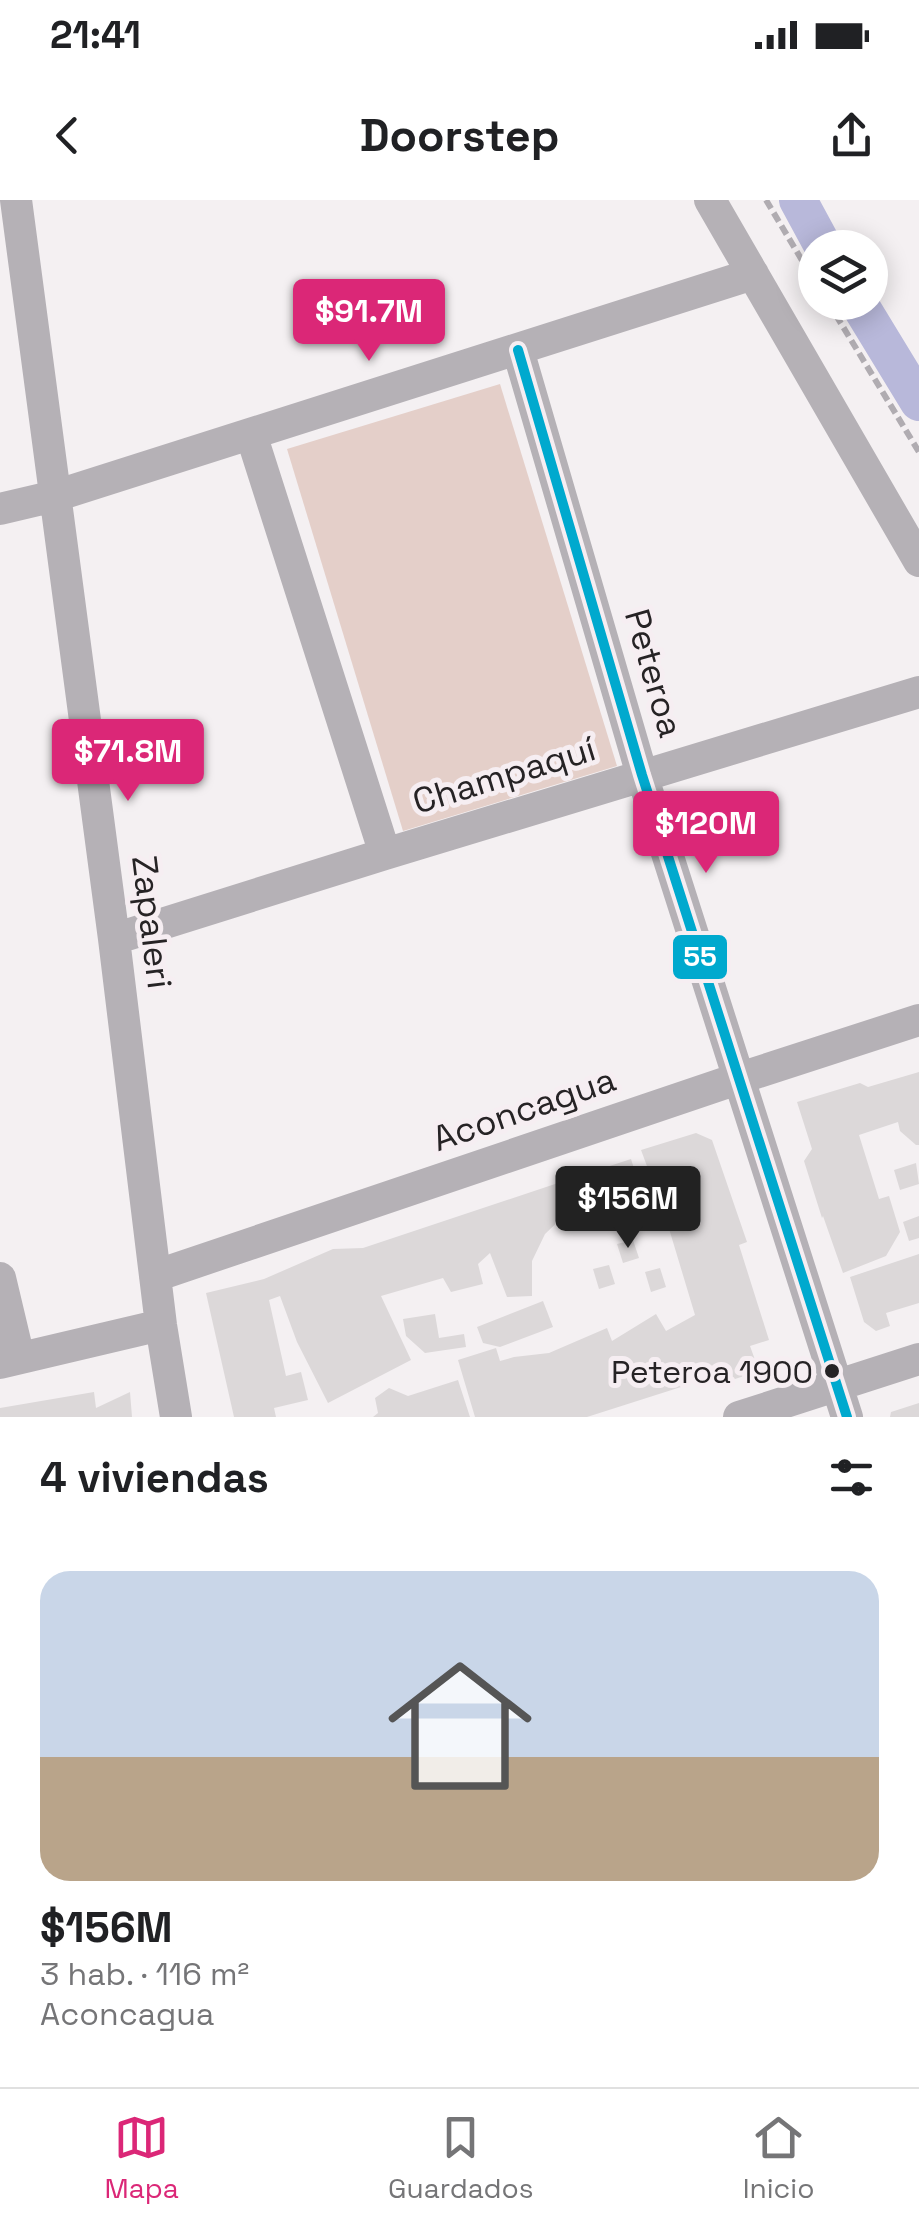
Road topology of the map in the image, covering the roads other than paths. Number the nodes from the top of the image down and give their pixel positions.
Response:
1 (16, 200) edge
2 (710, 200) edge
3 (754, 274) junction
4 (518, 350) junction
5 (251, 434) junction
6 (55, 496) junction
7 (0, 508) edge
8 (919, 561) edge
9 (919, 692) edge
10 (642, 776) junction
11 (385, 854) junction
12 (114, 938) junction
13 (919, 1020) edge
14 (737, 1078) junction
15 (155, 1276) junction
16 (0, 1278) edge
17 (161, 1325) junction
18 (919, 1358) edge
19 (9, 1360) edge
20 (837, 1386) junction
21 (176, 1417) edge
22 (739, 1417) edge
23 (847, 1417) edge

1 - 6 street, Zapaleri
2 - 3 street
3 - 4 street
3 - 8 street
4 - 5 street
4 - 10 street, Peteroa
5 - 6 street
5 - 11 street
6 - 7 street
6 - 12 street, Zapaleri
9 - 10 street, Champaquí
10 - 11 street, Champaquí
10 - 14 street, Peteroa
11 - 12 street, Champaquí
12 - 15 street, Zapaleri
13 - 14 street, Aconcagua
14 - 15 street, Aconcagua
14 - 20 street, Peteroa
15 - 17 street, Zapaleri
16 - 19 street
17 - 19 street
17 - 21 street, Zapaleri
18 - 20 street
20 - 22 street
20 - 23 street, Peteroa

